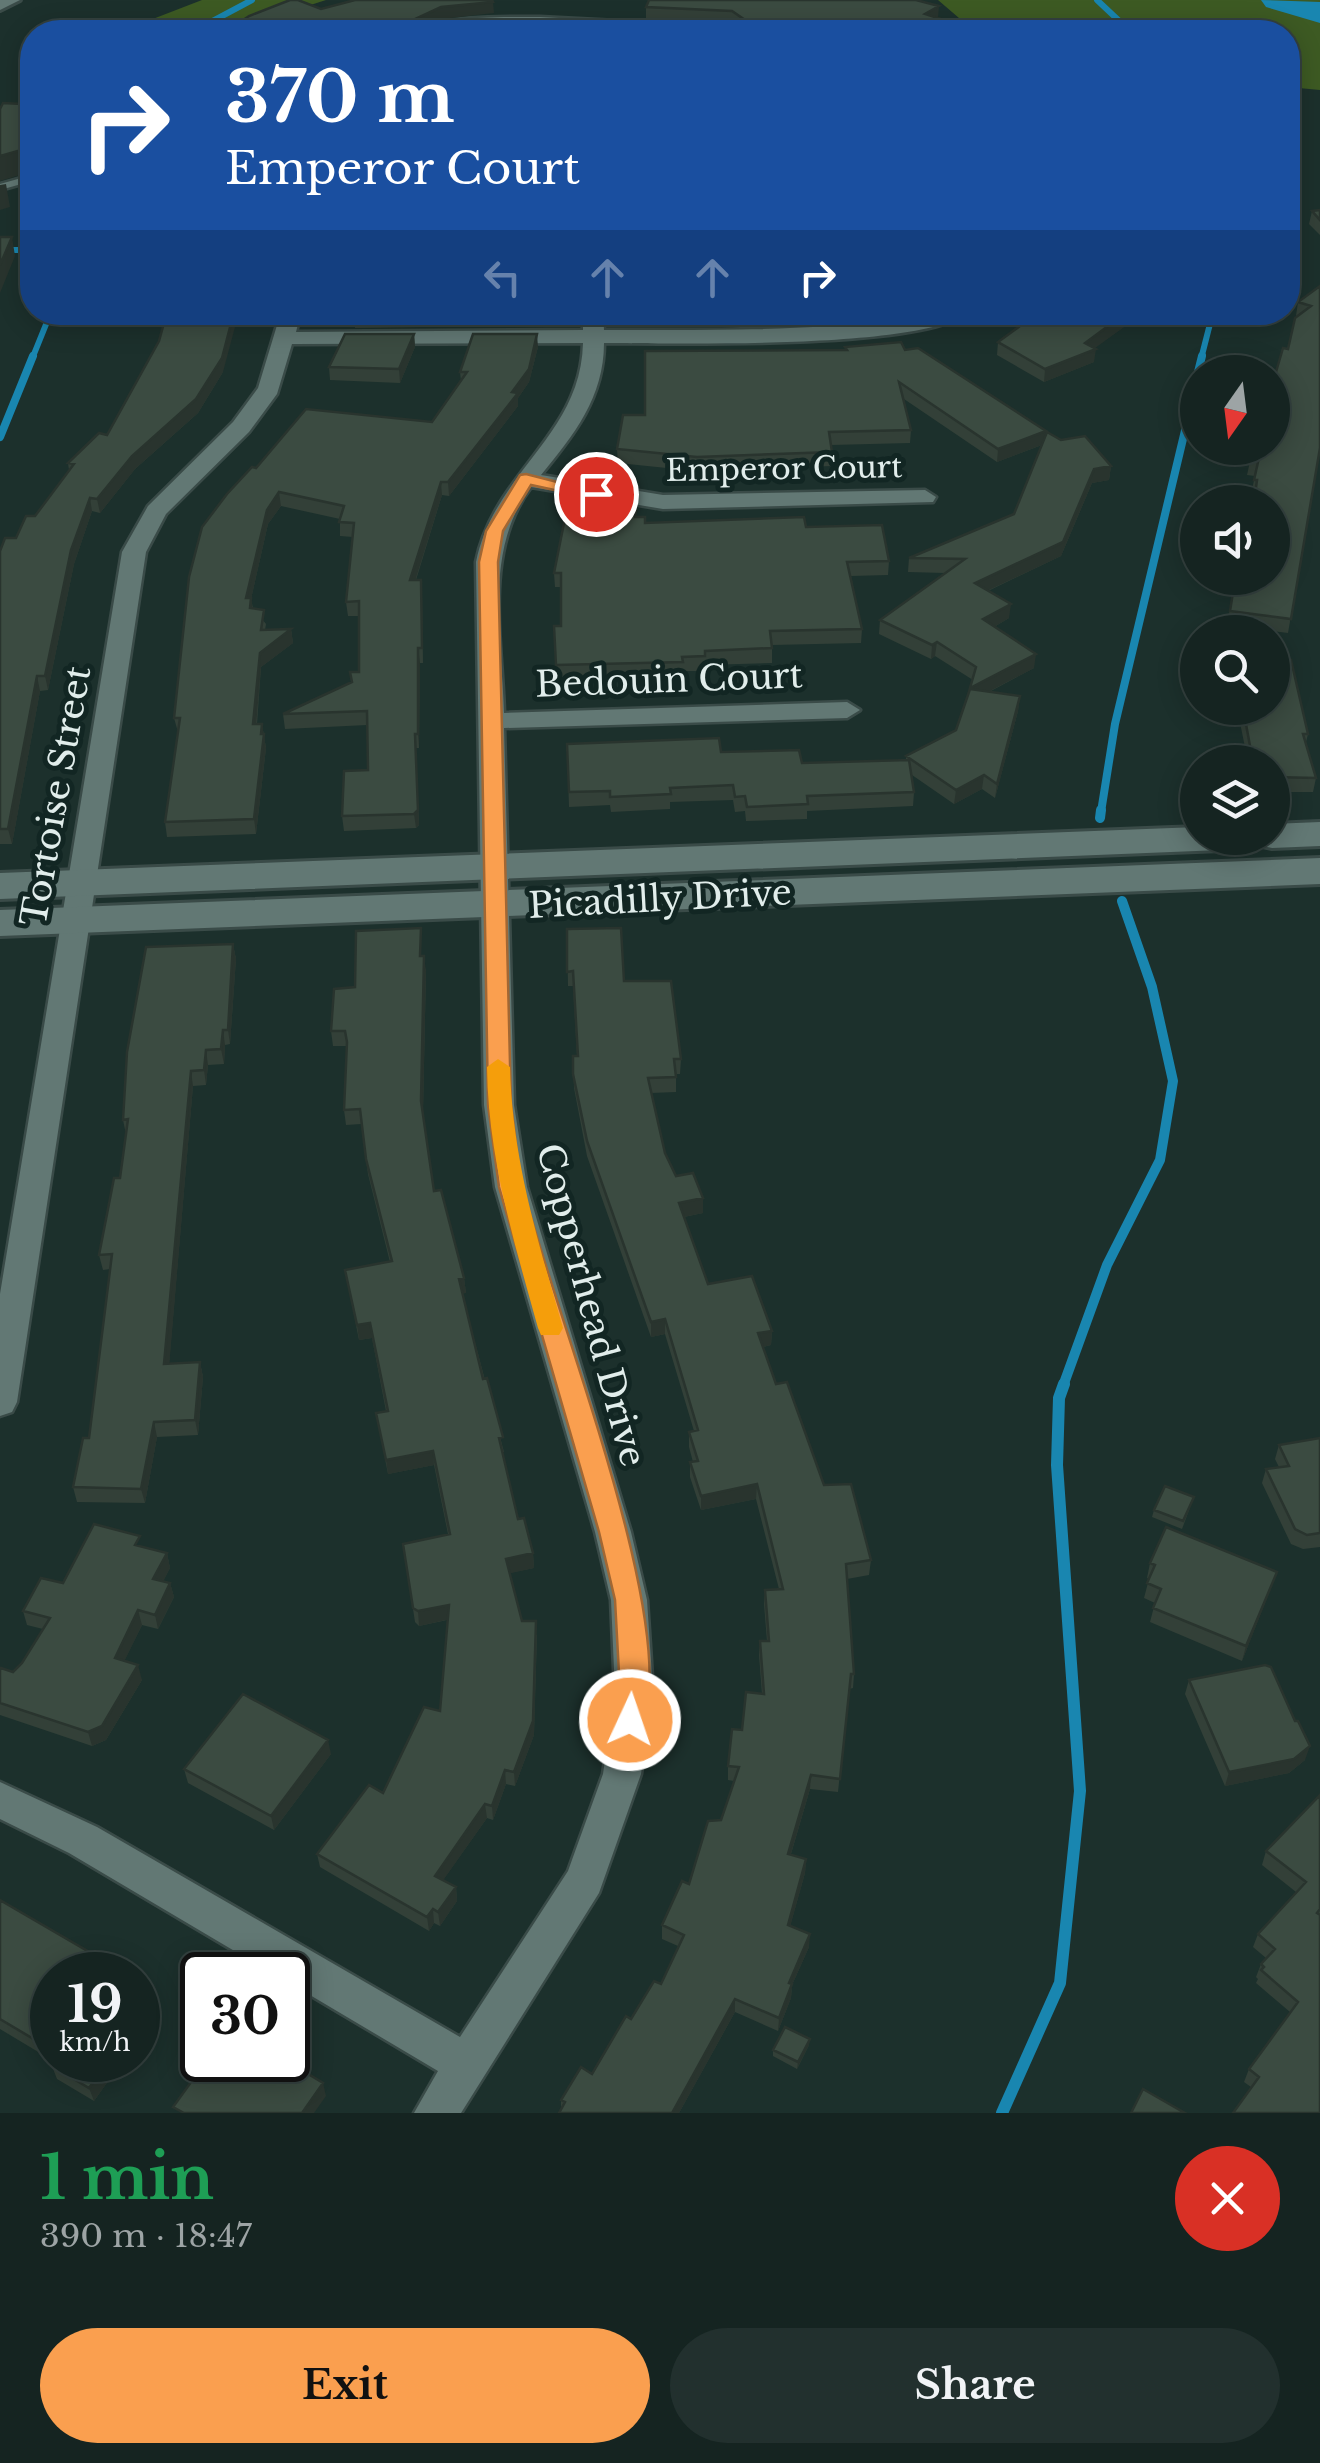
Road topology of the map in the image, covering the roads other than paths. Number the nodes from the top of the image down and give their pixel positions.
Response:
1 (8, 0) edge
2 (0, 3) edge
3 (287, 325) edge
4 (911, 325) edge
5 (593, 326) edge
6 (526, 479) junction
7 (925, 497) dead end
8 (848, 710) dead end
9 (493, 721) junction
10 (1320, 834) edge
11 (1290, 835) edge
12 (1180, 840) edge
13 (496, 867) junction
14 (1320, 870) edge
15 (82, 881) junction
16 (0, 886) edge
17 (495, 908) junction
18 (73, 922) junction
19 (0, 923) edge
20 (0, 1402) edge
21 (0, 1800) edge
22 (467, 2065) junction
23 (436, 2113) edge

1 - 2 street
3 - 5 street
3 - 15 street, Tortoise Street
4 - 5 street
5 - 6 street, Copperhead Drive
6 - 7 street, Emperor Court
6 - 9 street, Copperhead Drive
8 - 9 street, Bedouin Court
9 - 13 street, Copperhead Drive
10 - 11 street
12 - 13 street, Picadilly Drive
13 - 15 street, Picadilly Drive
13 - 17 street, Copperhead Drive
14 - 17 street, Picadilly Drive
15 - 16 street, Picadilly Drive
15 - 18 street, Tortoise Street
17 - 18 street, Picadilly Drive
17 - 22 street, Copperhead Drive
18 - 19 street, Picadilly Drive
18 - 20 street, Tortoise Street
21 - 22 street
22 - 23 street, Copperhead Drive

